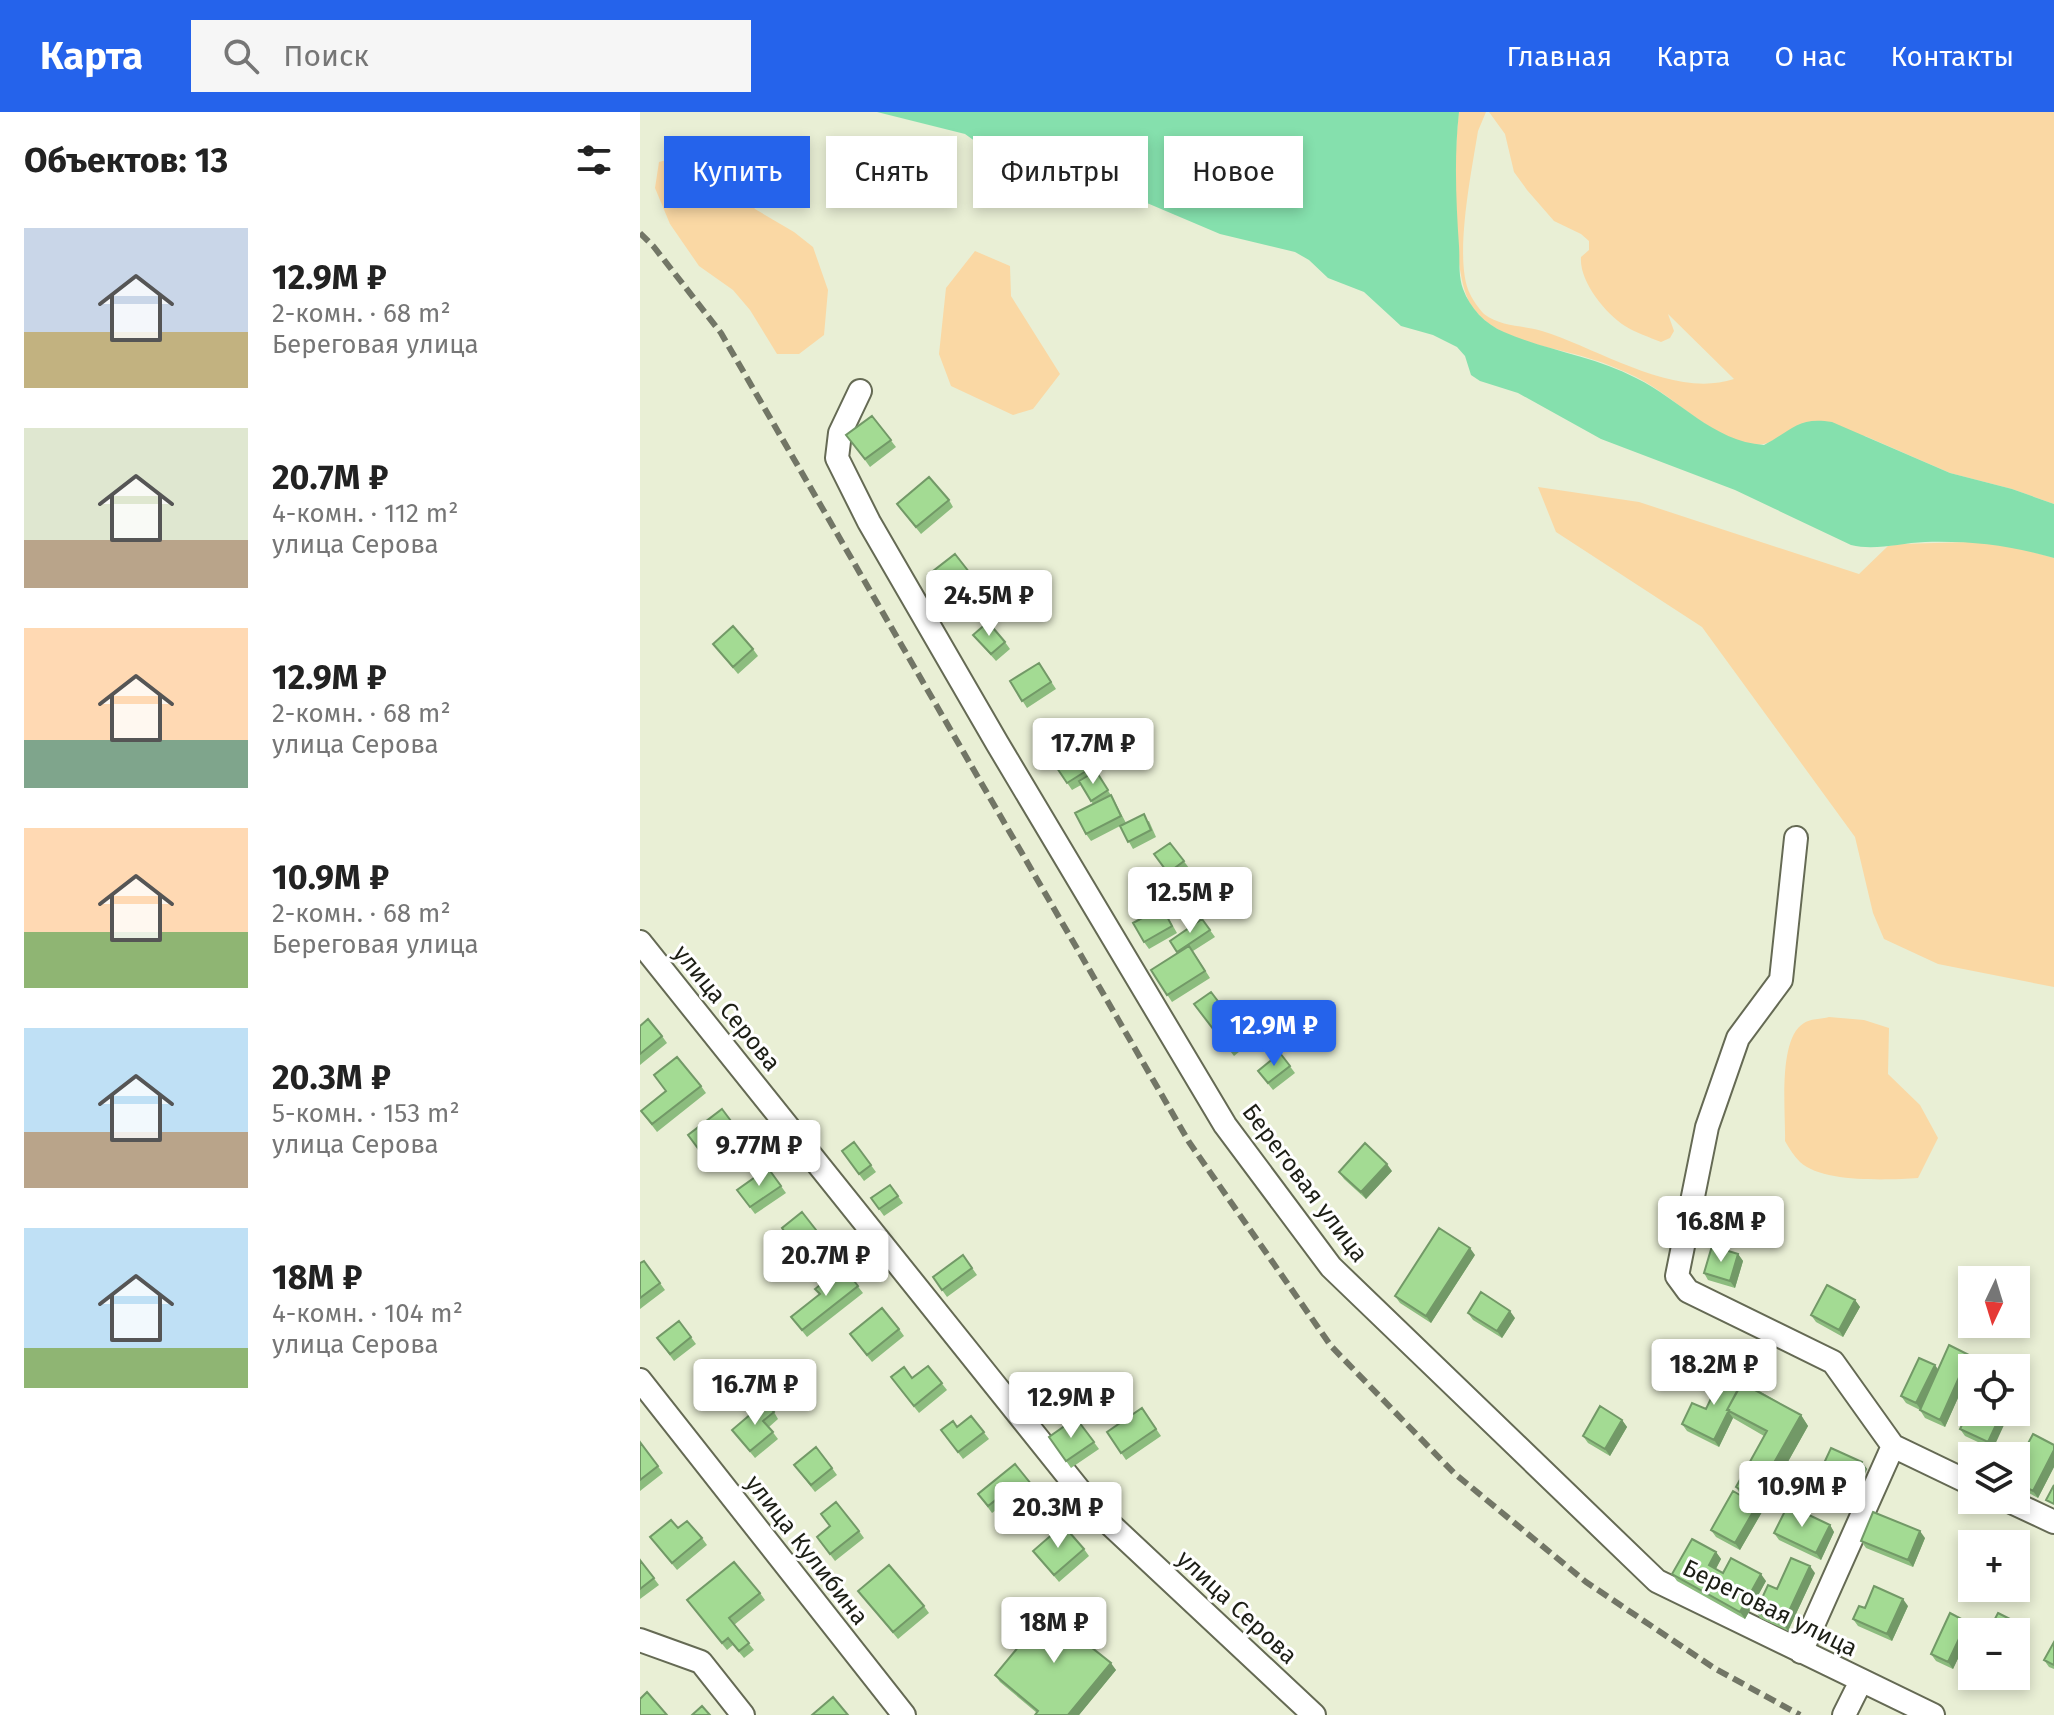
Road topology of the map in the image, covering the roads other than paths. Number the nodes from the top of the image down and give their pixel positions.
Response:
1 (860, 391) dead end
2 (1796, 838) dead end
3 (640, 942) edge
4 (640, 1380) edge
5 (1893, 1446) junction
6 (1958, 1477) edge
7 (2030, 1511) edge
8 (2054, 1522) edge
9 (640, 1640) edge
10 (1801, 1652) junction
11 (1861, 1681) junction
12 (743, 1715) edge
13 (904, 1715) edge
14 (1314, 1715) edge
15 (1844, 1715) edge
16 (1933, 1715) edge

1 - 10 street, Береговая улица
2 - 5 street
3 - 14 street, улица Серова
4 - 13 street, улица Кулибина
5 - 6 street
5 - 10 street
7 - 8 street
9 - 12 street
10 - 11 street, Береговая улица
11 - 15 street
11 - 16 street, Береговая улица

